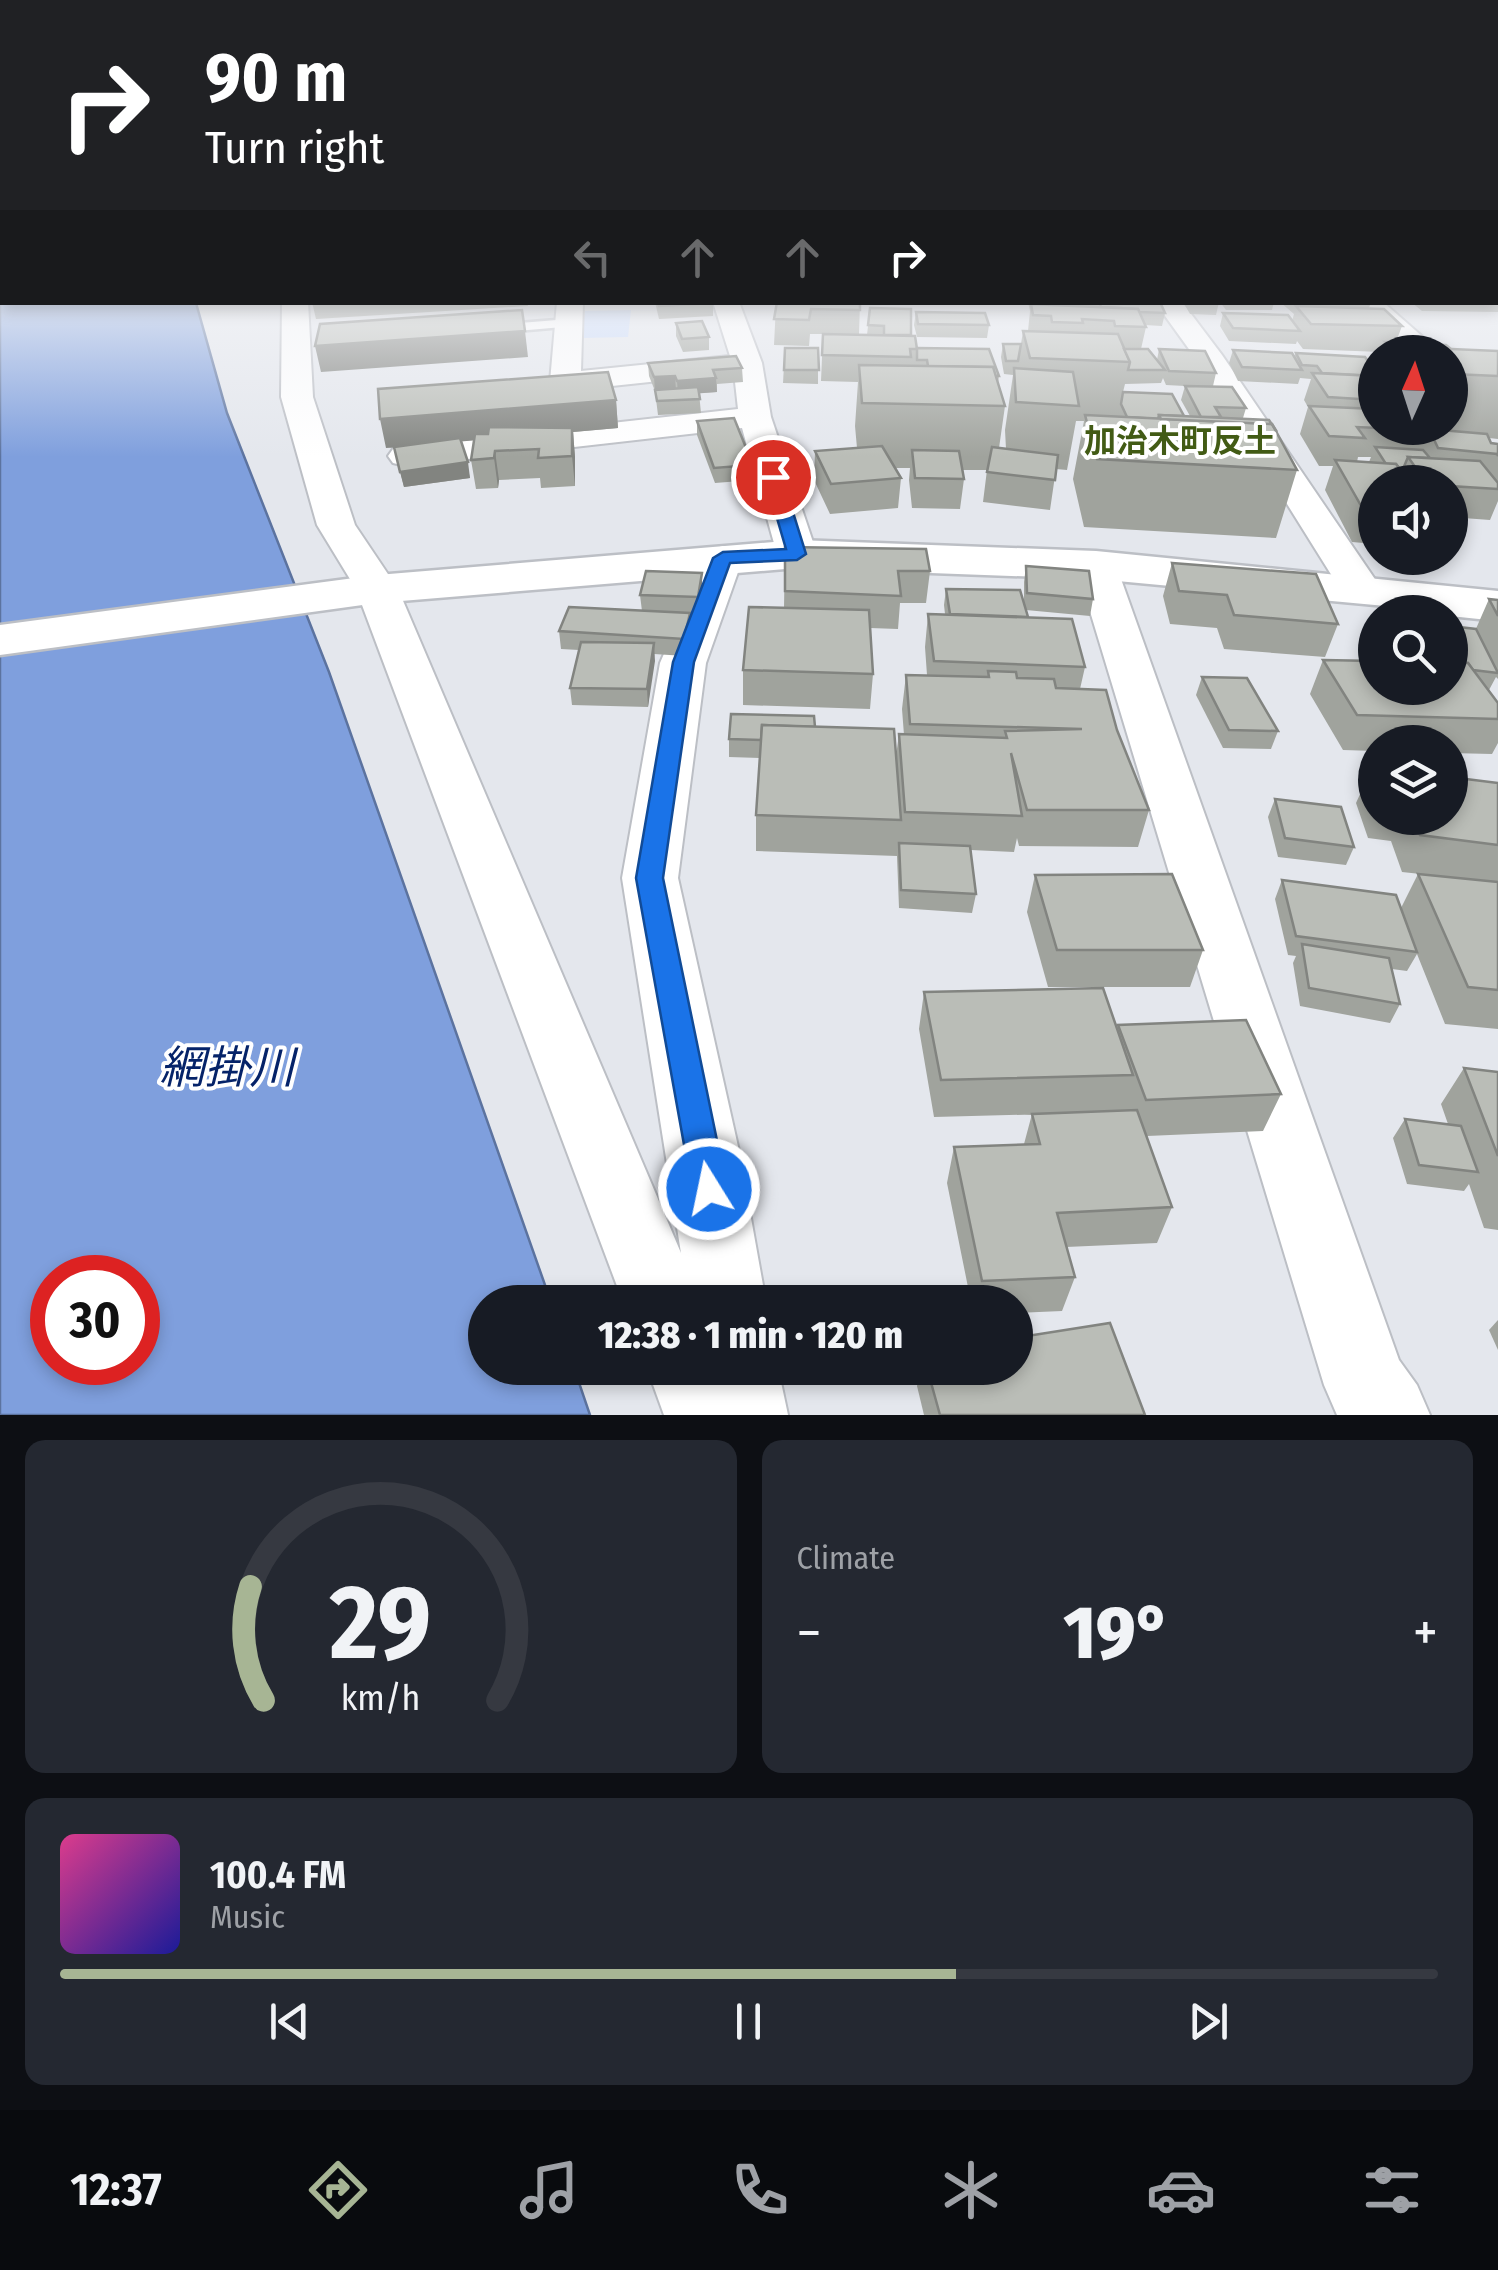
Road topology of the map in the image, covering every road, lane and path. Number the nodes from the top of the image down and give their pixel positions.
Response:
1 (295, 325) edge
2 (508, 325) edge
3 (567, 325) edge
4 (734, 325) edge
5 (1185, 325) edge
6 (478, 331) edge
7 (1176, 360) edge
8 (1212, 361) junction
9 (1248, 362) edge
10 (747, 363) junction
11 (755, 417) junction
12 (404, 456) edge
13 (797, 554) junction
14 (723, 558) junction
15 (1096, 565) junction
16 (1362, 590) junction
17 (361, 592) junction
18 (1498, 606) edge
19 (0, 640) edge
20 (655, 1285) edge
21 (724, 1285) edge
22 (695, 1385) edge
23 (741, 1385) edge
24 (706, 1415) edge
25 (745, 1415) edge
26 (1387, 1415) edge

1 - 17 street
2 - 6 lane
3 - 10 street
4 - 10 street
5 - 8 street
7 - 8 street
8 - 9 street
8 - 16 street
10 - 11 street
11 - 12 street
11 - 13 street
13 - 14 street
13 - 15 street
14 - 17 street
14 - 21 street
15 - 16 street
15 - 26 street
16 - 18 street
17 - 19 street
17 - 20 street
22 - 24 street
23 - 25 street

